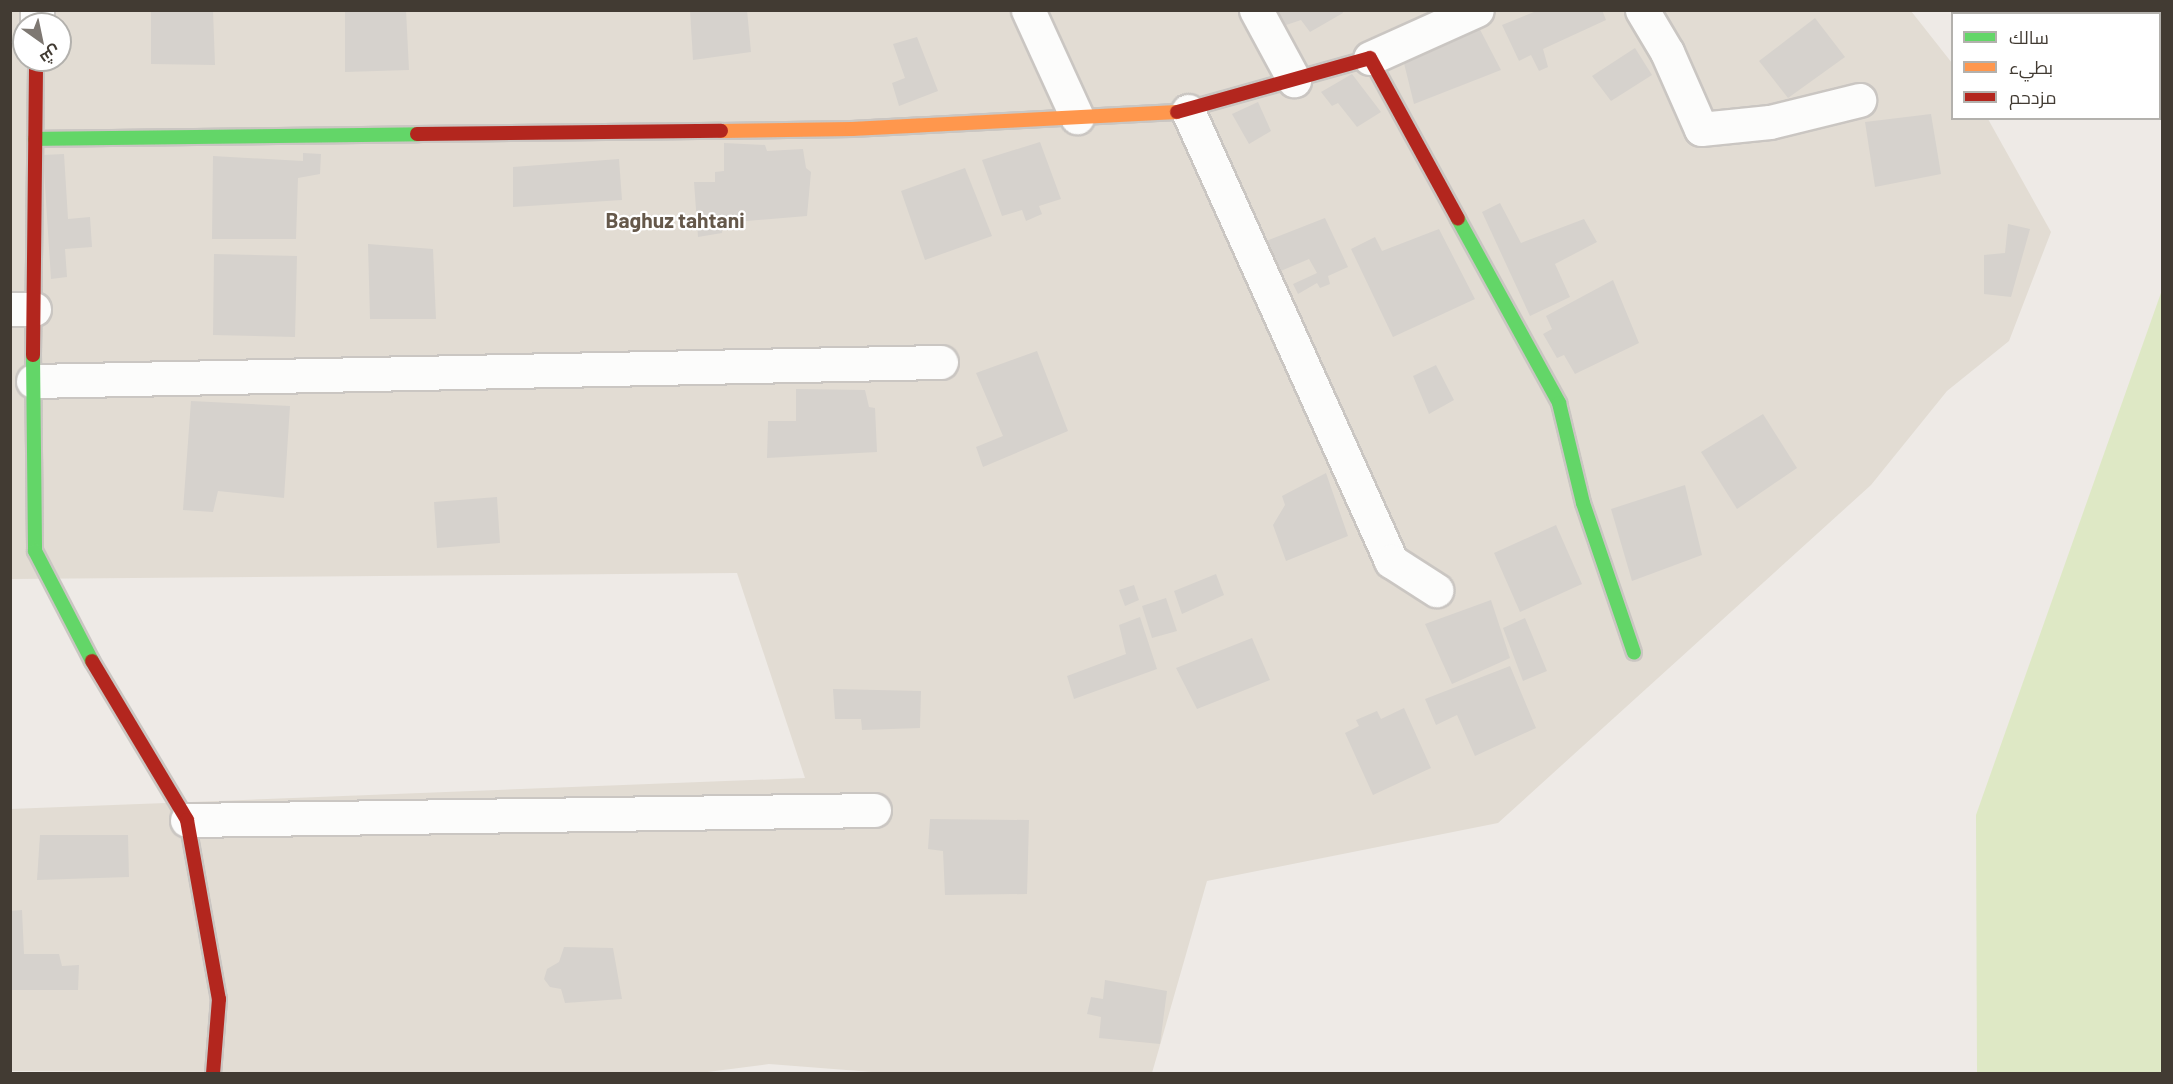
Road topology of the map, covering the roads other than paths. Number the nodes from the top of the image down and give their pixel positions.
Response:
1 (1028, 10) edge
2 (1256, 10) edge
3 (1642, 10) edge
4 (1477, 11) edge
5 (1370, 58) junction
6 (36, 72) edge
7 (1294, 80) junction
8 (1859, 100) dead end
9 (1188, 111) junction
10 (1077, 117) junction
11 (35, 139) junction
12 (22, 309) edge
13 (940, 362) dead end
14 (33, 381) junction
15 (1436, 590) dead end
16 (1634, 653) dead end
17 (874, 810) dead end
18 (186, 820) junction
19 (213, 1074) edge

1 - 10 street
2 - 7 street
3 - 8 street
4 - 5 street
5 - 7 street
5 - 16 street
6 - 11 street
7 - 9 street
9 - 10 street
9 - 15 street
10 - 11 street
11 - 12 street
12 - 14 street
13 - 14 street
14 - 18 street
17 - 18 street
18 - 19 street

